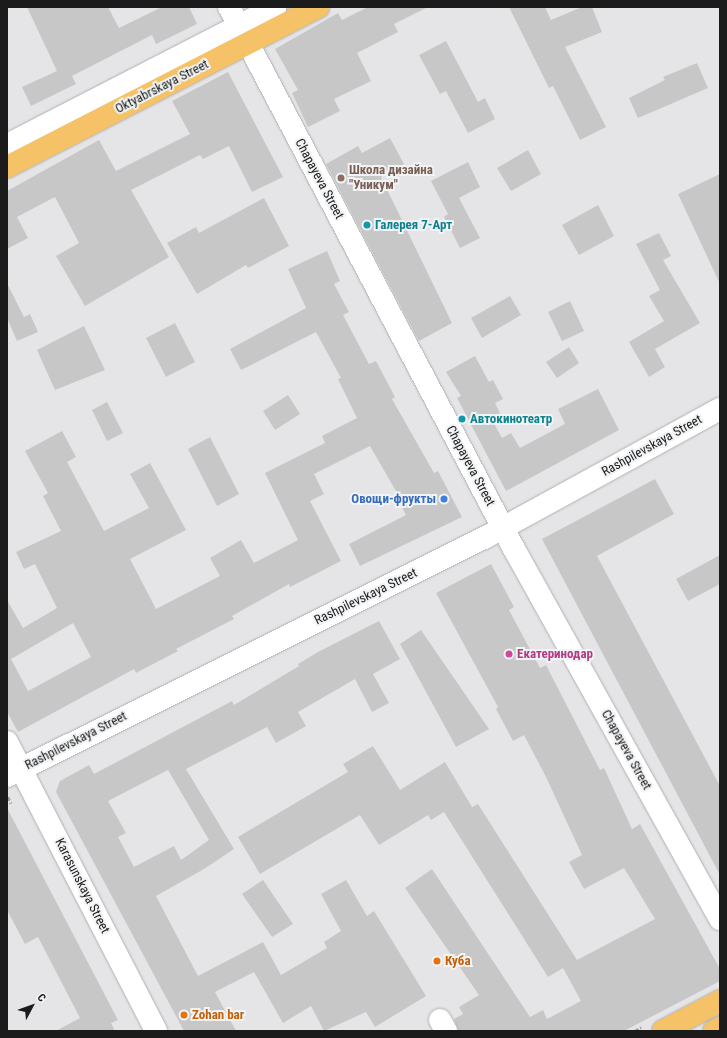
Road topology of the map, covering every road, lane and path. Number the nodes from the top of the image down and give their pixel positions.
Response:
1 (229, 7) edge
2 (276, 7) edge
3 (318, 7) edge
4 (244, 34) junction
5 (7, 145) edge
6 (7, 167) edge
7 (720, 409) edge
8 (503, 528) junction
9 (7, 742) edge
10 (14, 772) edge
11 (720, 919) edge
12 (720, 1001) edge
13 (720, 1028) edge
14 (156, 1031) edge
15 (663, 1031) edge
16 (714, 1031) edge

1 - 4 street, Chapayeva Street
2 - 4 street, Oktyabrskaya Street
3 - 4 main road, Oktyabrskaya Street
4 - 5 street, Oktyabrskaya Street
4 - 6 main road, Oktyabrskaya Street
4 - 8 street, Chapayeva Street
7 - 8 street, Rashpilevskaya Street
8 - 10 street, Rashpilevskaya Street
8 - 11 street, Chapayeva Street
9 - 10 street, Karasunskaya Street
10 - 14 street, Karasunskaya Street
12 - 15 main road
13 - 16 main road

